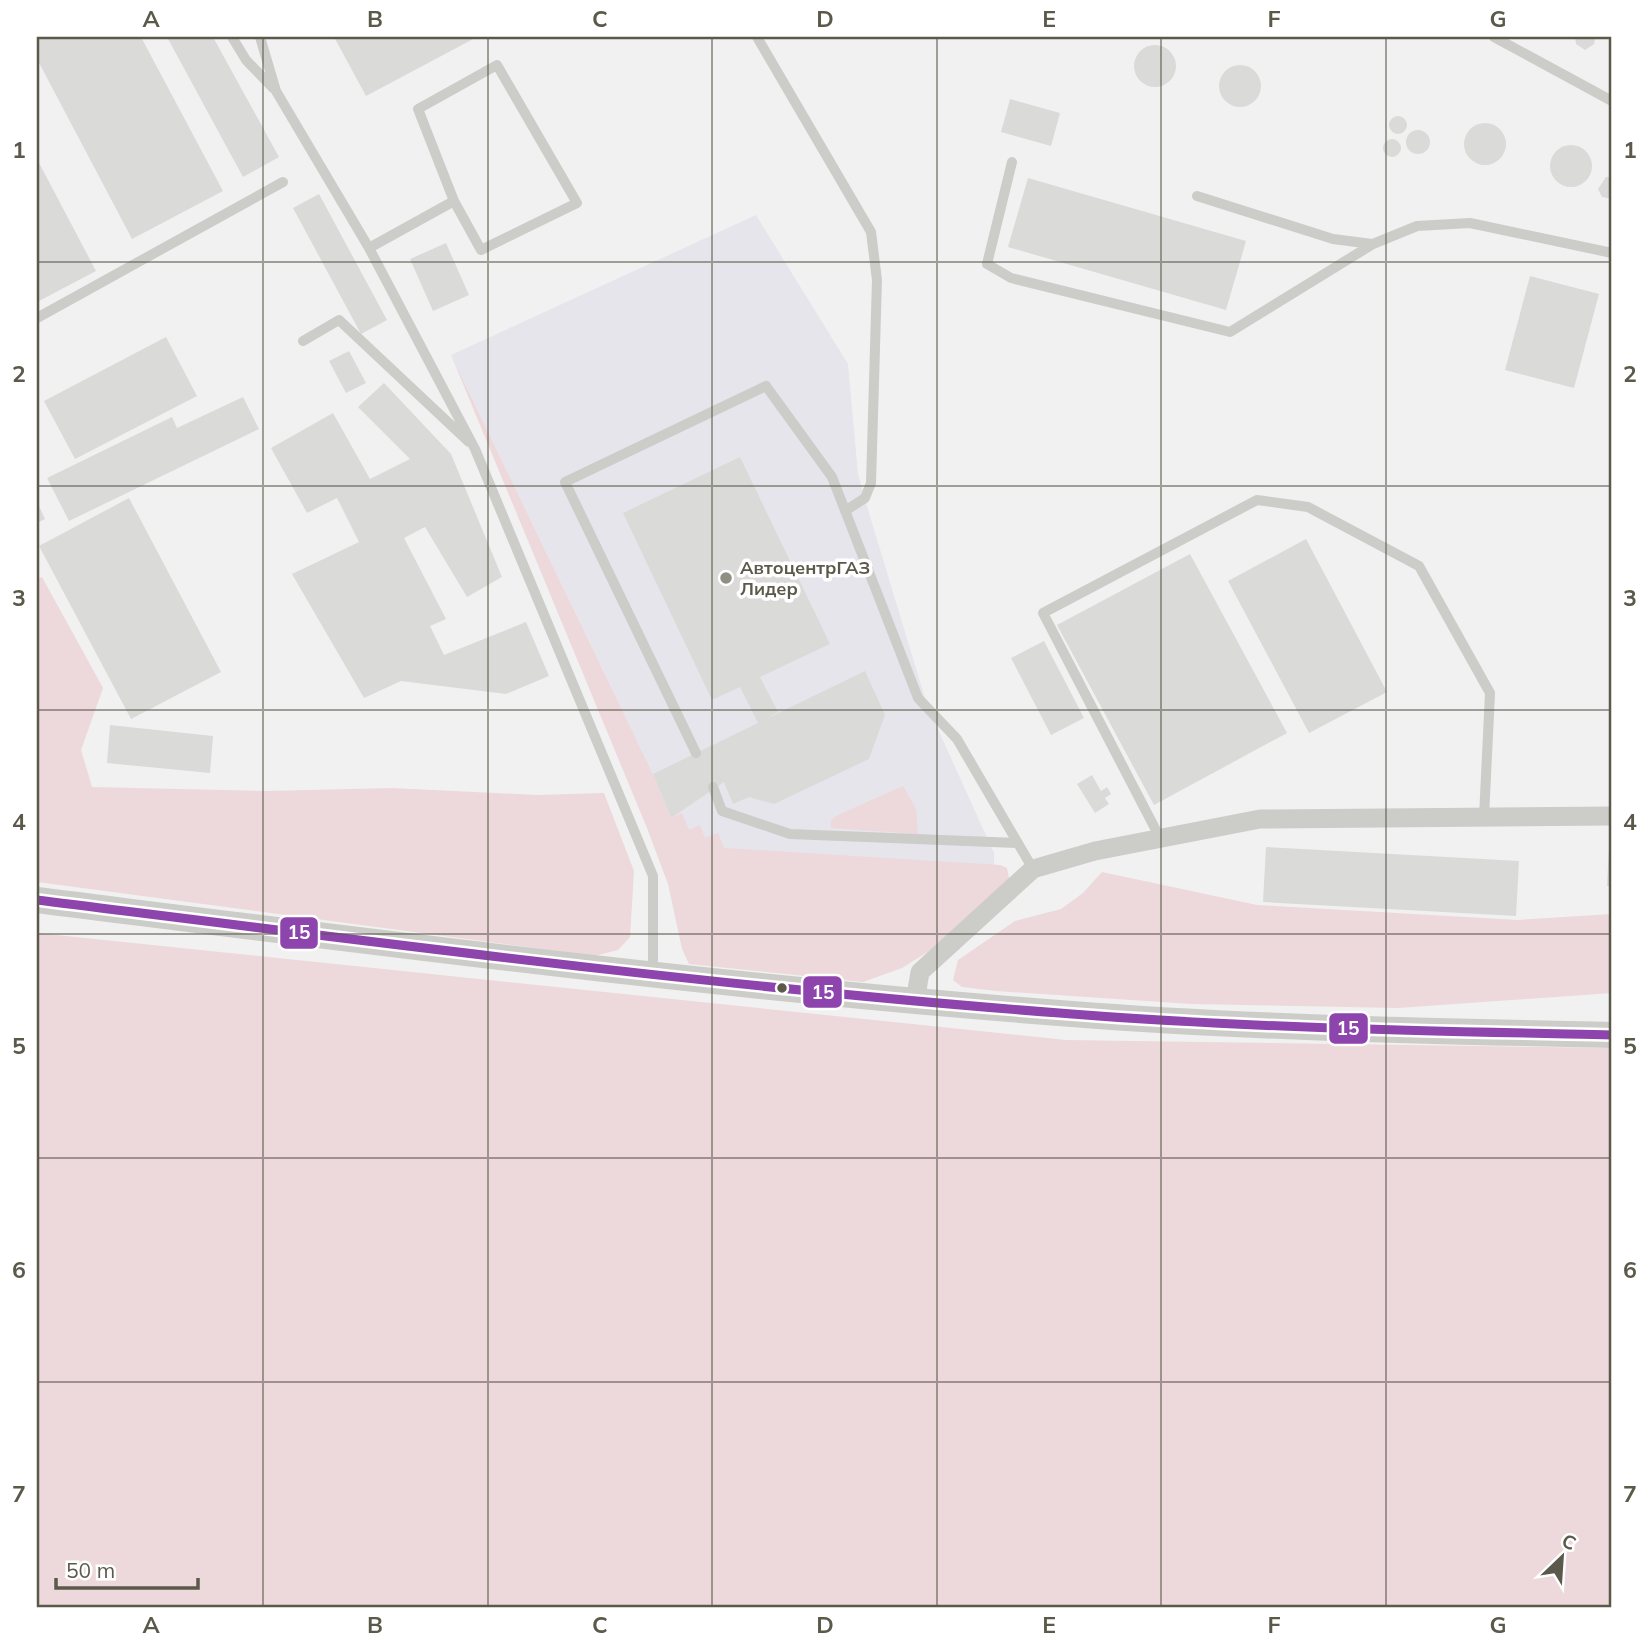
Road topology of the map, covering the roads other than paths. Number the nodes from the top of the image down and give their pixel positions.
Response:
1 (233, 37) edge
2 (260, 37) edge
3 (757, 37) edge
4 (1494, 37) edge
5 (276, 91) junction
6 (1612, 102) edge
7 (1012, 162) dead end
8 (283, 182) dead end
9 (1197, 196) dead end
10 (454, 201) junction
11 (1373, 244) junction
12 (369, 248) junction
13 (1612, 253) edge
14 (37, 318) edge
15 (303, 341) dead end
16 (475, 449) junction
17 (845, 510) junction
18 (696, 753) dead end
19 (713, 787) dead end
20 (1612, 816) edge
21 (1484, 817) junction
22 (1160, 838) junction
23 (1017, 843) junction
24 (1033, 869) junction
25 (37, 900) edge
26 (653, 976) junction
27 (915, 1002) junction
28 (1612, 1035) edge

1 - 5 lane
2 - 5 lane
3 - 17 lane
4 - 6 lane
5 - 12 lane
7 - 11 lane
8 - 14 lane
9 - 11 lane
10 - 10 lane
10 - 12 lane
11 - 13 lane
12 - 16 lane
15 - 16 lane
16 - 26 lane
17 - 18 lane
17 - 23 lane
19 - 23 lane
20 - 21 street
21 - 22 street
21 - 22 lane
22 - 24 street
23 - 24 lane
24 - 27 street
25 - 26 main road
26 - 27 main road
27 - 28 main road

